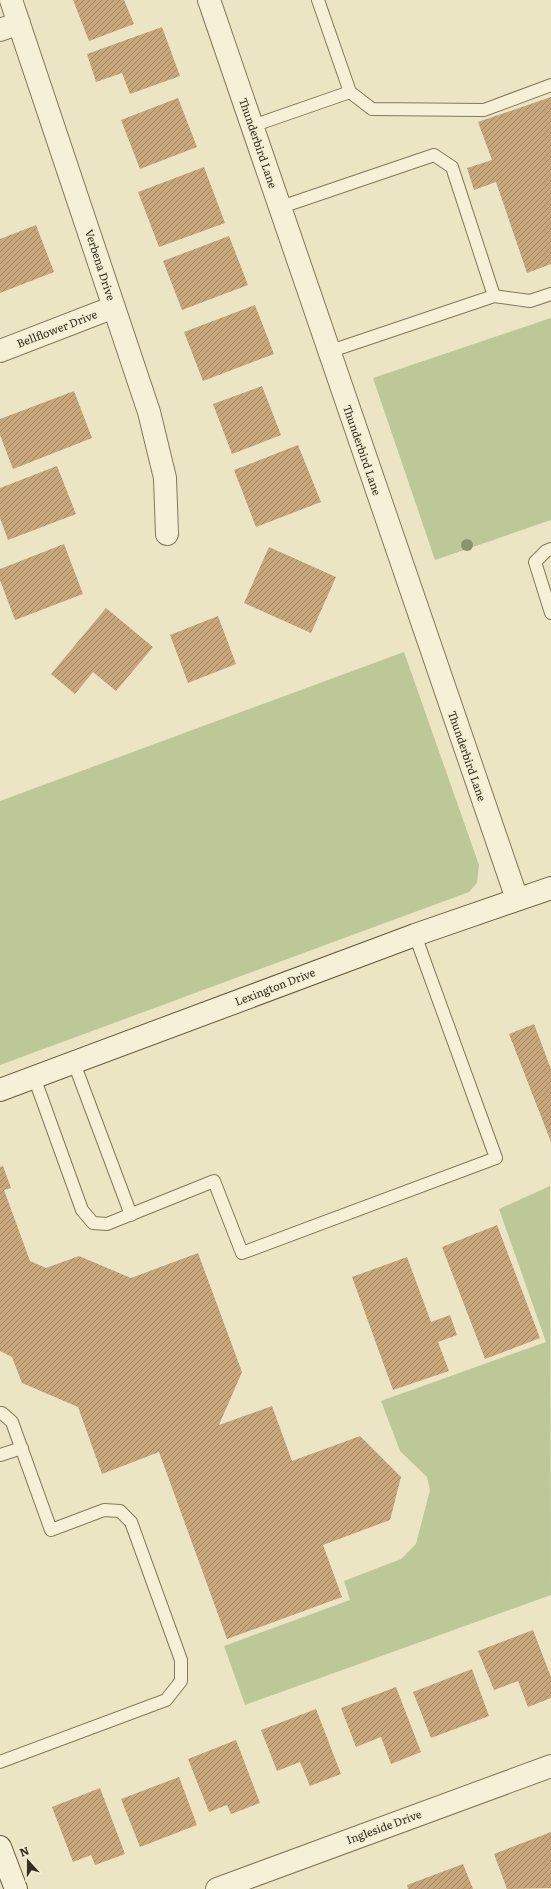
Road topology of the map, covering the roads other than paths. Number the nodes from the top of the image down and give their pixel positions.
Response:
1 (11, 0) edge
2 (209, 0) edge
3 (318, 0) edge
4 (9, 26) edge
5 (551, 85) edge
6 (350, 92) junction
7 (252, 126) junction
8 (280, 207) junction
9 (551, 294) edge
10 (494, 296) junction
11 (114, 307) junction
12 (0, 350) edge
13 (328, 352) junction
14 (167, 534) dead end
15 (551, 549) edge
16 (551, 614) edge
17 (551, 888) edge
18 (517, 899) junction
19 (415, 935) junction
20 (74, 1063) junction
21 (34, 1078) junction
22 (0, 1090) edge
23 (131, 1215) junction
24 (0, 1413) edge
25 (22, 1448) junction
26 (0, 1456) edge
27 (0, 1762) edge
28 (551, 1766) edge
29 (0, 1847) edge
30 (12, 1888) edge
31 (217, 1889) edge

1 - 4 street, Verbena Drive
2 - 7 street, Thunderbird Lane
3 - 6 lane
4 - 11 street, Verbena Drive
5 - 6 lane
6 - 7 lane
7 - 8 street, Thunderbird Lane
8 - 10 lane
8 - 13 street, Thunderbird Lane
9 - 10 lane
10 - 13 lane
11 - 12 street, Bellflower Drive
11 - 14 street, Verbena Drive
13 - 18 street, Thunderbird Lane
15 - 16 lane
17 - 18 street, Lexington Drive
18 - 19 street, Lexington Drive
19 - 20 street, Lexington Drive
19 - 23 lane
20 - 21 street, Lexington Drive
20 - 23 lane
21 - 22 street, Lexington Drive
21 - 23 lane
24 - 25 lane
25 - 26 lane
25 - 27 lane
28 - 31 street, Ingleside Drive
29 - 30 street

